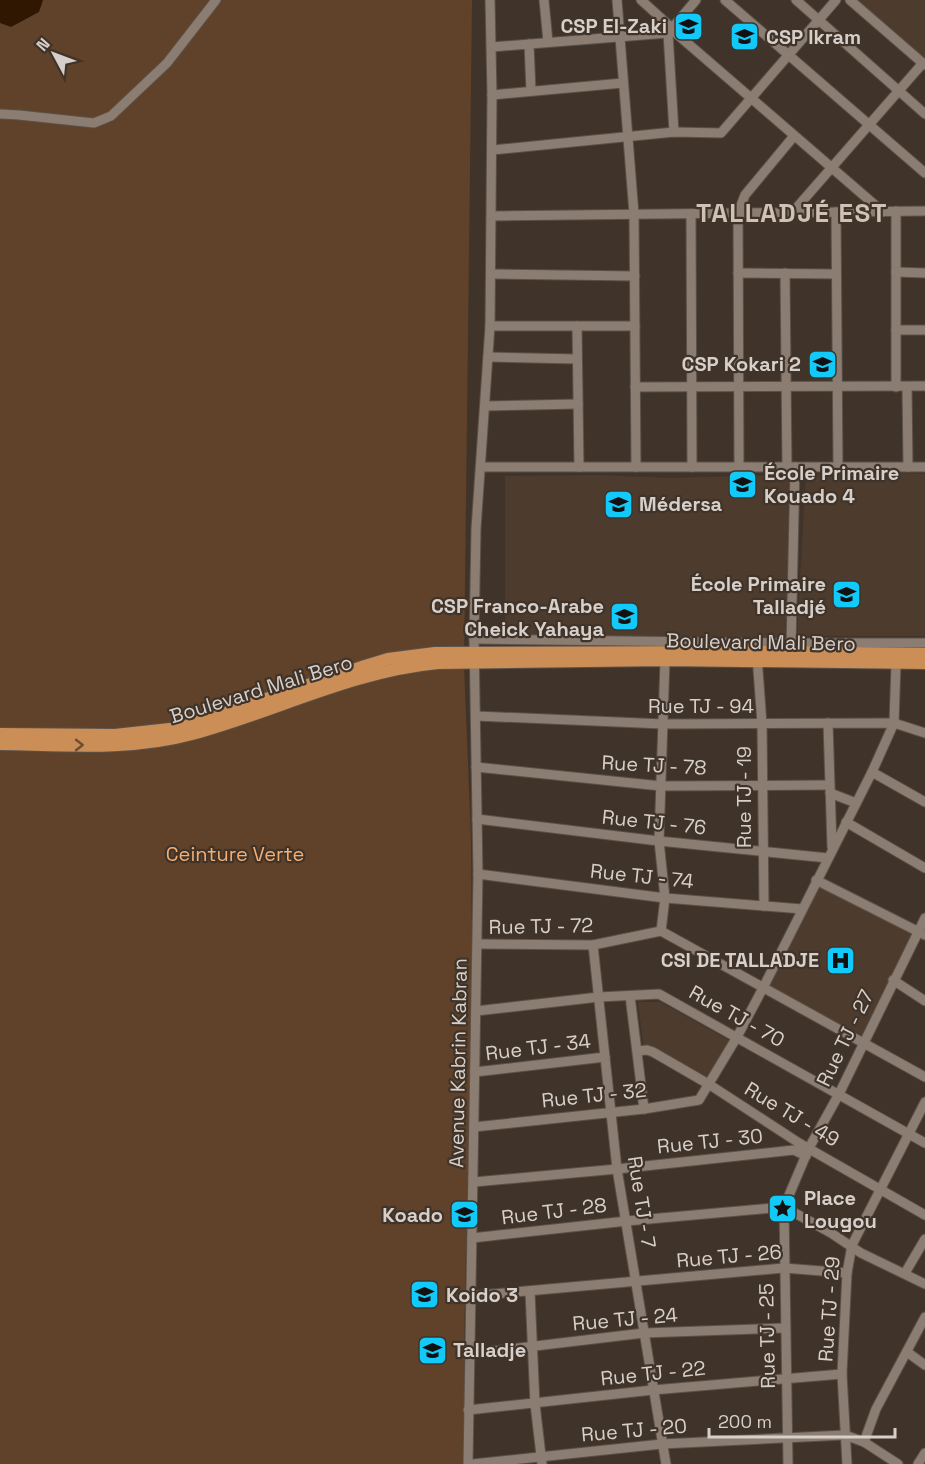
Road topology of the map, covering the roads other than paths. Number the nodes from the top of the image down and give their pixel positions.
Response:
1 (216, 0) edge
2 (490, 0) edge
3 (544, 0) edge
4 (617, 0) edge
5 (641, 0) edge
6 (696, 0) edge
7 (725, 0) edge
8 (796, 0) edge
9 (836, 0) edge
10 (850, 0) edge
11 (819, 20) junction
12 (670, 30) junction
13 (620, 37) junction
14 (548, 42) junction
15 (529, 44) junction
16 (492, 47) junction
17 (788, 55) junction
18 (924, 64) edge
19 (623, 83) junction
20 (531, 91) junction
21 (899, 91) junction
22 (492, 95) junction
23 (751, 98) junction
24 (0, 114) edge
25 (925, 114) edge
26 (869, 125) junction
27 (674, 132) junction
28 (795, 136) junction
29 (628, 137) junction
30 (492, 150) junction
31 (831, 168) junction
32 (925, 173) edge
33 (925, 211) edge
34 (836, 212) junction
35 (882, 212) junction
36 (896, 212) junction
37 (738, 213) junction
38 (792, 213) junction
39 (634, 214) junction
40 (691, 214) junction
41 (492, 216) junction
42 (896, 272) junction
43 (738, 273) junction
44 (785, 273) junction
45 (925, 273) edge
46 (490, 274) junction
47 (836, 274) junction
48 (635, 276) junction
49 (490, 326) junction
50 (577, 326) junction
51 (635, 326) junction
52 (896, 330) junction
53 (925, 330) edge
54 (488, 357) junction
55 (577, 359) junction
56 (692, 386) junction
57 (925, 386) edge
58 (635, 387) junction
59 (738, 387) junction
60 (786, 387) junction
61 (837, 387) junction
62 (896, 387) junction
63 (907, 387) junction
64 (578, 404) junction
65 (485, 406) junction
66 (481, 467) junction
67 (579, 467) junction
68 (636, 467) junction
69 (692, 467) junction
70 (739, 467) junction
71 (791, 467) junction
72 (838, 467) junction
73 (908, 467) junction
74 (925, 467) edge
75 (474, 639) junction
76 (925, 643) edge
77 (512, 646) junction
78 (791, 648) junction
79 (925, 654) edge
80 (757, 656) junction
81 (460, 657) junction
82 (474, 657) junction
83 (490, 657) junction
84 (665, 660) junction
85 (925, 663) edge
86 (896, 664) junction
87 (476, 716) junction
88 (828, 723) junction
89 (894, 723) junction
90 (663, 724) junction
91 (762, 724) junction
92 (925, 733) edge
93 (0, 734) edge
94 (0, 744) edge
95 (477, 767) junction
96 (872, 772) junction
97 (661, 786) junction
98 (763, 786) junction
99 (830, 789) junction
100 (925, 802) edge
101 (856, 803) junction
102 (477, 819) junction
103 (846, 822) junction
104 (659, 841) junction
105 (762, 852) junction
106 (830, 854) junction
107 (925, 868) edge
108 (478, 874) junction
109 (816, 880) junction
110 (665, 898) junction
111 (764, 906) junction
112 (802, 909) junction
113 (925, 918) edge
114 (661, 931) junction
115 (922, 933) edge
116 (478, 944) junction
117 (593, 945) junction
118 (893, 980) junction
119 (763, 988) junction
120 (630, 996) junction
121 (599, 997) junction
122 (925, 1001) edge
123 (476, 1011) junction
124 (737, 1037) junction
125 (864, 1042) junction
126 (638, 1051) junction
127 (605, 1057) junction
128 (475, 1072) junction
129 (925, 1077) edge
130 (710, 1085) junction
131 (839, 1094) junction
132 (925, 1102) edge
133 (644, 1108) junction
134 (610, 1112) junction
135 (474, 1127) junction
136 (909, 1133) junction
137 (925, 1143) edge
138 (808, 1152) junction
139 (617, 1169) junction
140 (474, 1182) junction
141 (879, 1189) junction
142 (784, 1207) junction
143 (925, 1215) edge
144 (627, 1221) junction
145 (472, 1238) junction
146 (925, 1239) edge
147 (852, 1245) junction
148 (784, 1268) junction
149 (847, 1273) junction
150 (905, 1273) junction
151 (636, 1282) junction
152 (925, 1284) edge
153 (530, 1292) junction
154 (470, 1296) junction
155 (925, 1317) edge
156 (785, 1328) junction
157 (644, 1333) junction
158 (533, 1346) junction
159 (907, 1352) junction
160 (469, 1354) junction
161 (925, 1365) edge
162 (842, 1374) junction
163 (786, 1379) junction
164 (653, 1390) junction
165 (535, 1404) junction
166 (468, 1410) junction
167 (845, 1435) junction
168 (788, 1439) junction
169 (864, 1442) junction
170 (662, 1444) junction
171 (925, 1453) edge
172 (541, 1460) edge
173 (468, 1464) edge
174 (473, 1464) edge
175 (666, 1464) edge
176 (788, 1464) edge
177 (847, 1464) edge
178 (898, 1464) edge
179 (918, 1464) edge

1 - 24 street
2 - 16 street, Avenue Kabrin Kabran
3 - 14 street
4 - 13 street
5 - 12 street
6 - 12 street
7 - 17 street
8 - 11 street
9 - 11 street
10 - 18 street
11 - 17 street
11 - 21 street
12 - 13 street
12 - 23 street
12 - 27 street
13 - 14 street
13 - 19 street
14 - 15 street
15 - 16 street
15 - 20 street
16 - 22 street, Avenue Kabrin Kabran
17 - 23 street
17 - 26 street
18 - 21 street
19 - 20 street
19 - 29 street
20 - 22 street
21 - 25 street
21 - 26 street
22 - 30 street, Avenue Kabrin Kabran
23 - 27 street
23 - 28 street
26 - 31 street
26 - 32 street
27 - 29 street
28 - 31 street
28 - 37 street
29 - 30 street
29 - 39 street
30 - 41 street, Avenue Kabrin Kabran
31 - 35 street
31 - 38 street
33 - 36 street
34 - 35 street
34 - 38 street
34 - 47 street
35 - 36 street
36 - 42 street
37 - 38 street
37 - 40 street
37 - 43 street
39 - 40 street
39 - 41 street
39 - 48 street
40 - 56 street
41 - 46 street, Avenue Kabrin Kabran
42 - 45 street
42 - 52 street
43 - 44 street
43 - 59 street
44 - 47 street
44 - 60 street
46 - 48 street
46 - 49 street, Avenue Kabrin Kabran
47 - 61 street
48 - 51 street
49 - 50 street
49 - 54 street, Avenue Kabrin Kabran
50 - 51 street
50 - 55 street
51 - 58 street
52 - 53 street
52 - 62 street
54 - 55 street
54 - 65 street, Avenue Kabrin Kabran
55 - 64 street
56 - 58 street
56 - 59 street
56 - 69 street
57 - 63 street
58 - 68 street
59 - 60 street
59 - 70 street
60 - 61 street
60 - 71 street
61 - 62 street
61 - 72 street
62 - 63 street
63 - 73 street
64 - 65 street
64 - 67 street
65 - 66 street, Avenue Kabrin Kabran
66 - 67 street
66 - 75 street, Avenue Kabrin Kabran
67 - 68 street
68 - 69 street
69 - 70 street
70 - 71 street
71 - 72 street
71 - 78 street
72 - 73 street
73 - 74 street
75 - 77 street
75 - 82 street, Avenue Kabrin Kabran
76 - 78 street
77 - 78 street
77 - 80 main road, Boulevard Mali Bero
77 - 83 main road, Boulevard Mali Bero
78 - 79 main road, Boulevard Mali Bero
78 - 80 main road, Boulevard Mali Bero
80 - 84 main road, Boulevard Mali Bero
80 - 86 main road, Boulevard Mali Bero
80 - 91 street, Rue TJ - 19
81 - 82 main road
81 - 93 main road, Boulevard Mali Bero
94 -> 81 main road, Boulevard Mali Bero
82 - 83 main road
82 - 87 street, Avenue Kabrin Kabran
83 - 84 main road, Boulevard Mali Bero
84 - 90 street
85 - 86 main road, Boulevard Mali Bero
86 - 89 street
87 - 90 street, Rue TJ - 94
87 - 95 street, Avenue Kabrin Kabran
88 - 89 street, Rue TJ - 94
88 - 91 street, Rue TJ - 94
88 - 99 street
89 - 92 street, Rue TJ - 94
89 - 96 street
90 - 91 street, Rue TJ - 94
90 - 97 street
91 - 98 street, Rue TJ - 19
95 - 97 street, Rue TJ - 78
95 - 102 street, Avenue Kabrin Kabran
96 - 100 street
96 - 101 street
97 - 98 street, Rue TJ - 78
97 - 104 street
98 - 99 street, Rue TJ - 78
98 - 105 street, Rue TJ - 19
99 - 101 street
99 - 106 street
101 - 103 street
102 - 104 street, Rue TJ - 76
102 - 108 street, Avenue Kabrin Kabran
103 - 106 street
103 - 107 street
104 - 105 street, Rue TJ - 76
104 - 110 street
105 - 106 street, Rue TJ - 76
105 - 111 street, Rue TJ - 19
106 - 109 street
108 - 110 street, Rue TJ - 74
108 - 116 street, Avenue Kabrin Kabran
109 - 112 street
109 - 115 street
110 - 111 street, Rue TJ - 74
110 - 114 street
111 - 112 street, Rue TJ - 74
112 - 119 street
113 - 115 street, Rue TJ - 27
114 - 117 street, Rue TJ - 72
114 - 119 street
115 - 118 street, Rue TJ - 27
116 - 117 street, Rue TJ - 72
116 - 123 street, Avenue Kabrin Kabran
117 - 121 street, Rue TJ - 7
118 - 122 street
118 - 125 street, Rue TJ - 27
119 - 124 street
119 - 125 street
120 - 121 street, Rue TJ - 70
120 - 124 street, Rue TJ - 70
120 - 126 street
121 - 123 street, Rue TJ - 70
121 - 127 street, Rue TJ - 7
123 - 128 street, Avenue Kabrin Kabran
124 - 130 street
124 - 131 street, Rue TJ - 70
125 - 129 street
125 - 131 street, Rue TJ - 27
126 - 130 street, Rue TJ - 49
126 - 133 street
127 - 128 street, Rue TJ - 34
127 - 134 street, Rue TJ - 7
128 - 135 street, Avenue Kabrin Kabran
130 - 133 street, Rue TJ - 32
130 - 138 street, Rue TJ - 49
131 - 136 street, Rue TJ - 70
131 - 138 street, Rue TJ - 27
132 - 136 street, Rue TJ - 29
133 - 134 street, Rue TJ - 32
134 - 135 street, Rue TJ - 32
134 - 139 street, Rue TJ - 7
135 - 140 street, Avenue Kabrin Kabran
136 - 137 street, Rue TJ - 70
136 - 141 street, Rue TJ - 29
138 - 139 street, Rue TJ - 30
138 - 141 street, Rue TJ - 49
138 - 142 street, Rue TJ - 27
139 - 140 street, Rue TJ - 30
139 - 144 street, Rue TJ - 7
140 - 145 street, Avenue Kabrin Kabran
141 - 143 street, Rue TJ - 49
141 - 147 street, Rue TJ - 29
142 - 144 street, Rue TJ - 28
142 - 147 street
142 - 148 street, Rue TJ - 25
144 - 145 street, Rue TJ - 28
144 - 151 street, Rue TJ - 7
145 - 154 street, Avenue Kabrin Kabran
146 - 150 street
147 - 149 street, Rue TJ - 29
147 - 150 street
148 - 149 street, Rue TJ - 26
148 - 151 street, Rue TJ - 26
148 - 156 street, Rue TJ - 25
149 - 162 street, Rue TJ - 29
150 - 152 street
151 - 153 street, Rue TJ - 26
151 - 157 street, Rue TJ - 7
153 - 154 street, Rue TJ - 26
153 - 158 street
154 - 160 street, Avenue Kabrin Kabran
155 - 159 street
156 - 157 street, Rue TJ - 24
156 - 163 street, Rue TJ - 25
157 - 158 street, Rue TJ - 24
157 - 164 street, Rue TJ - 7
158 - 160 street, Rue TJ - 24
158 - 165 street
159 - 161 street
159 - 169 street
160 - 166 street, Avenue Kabrin Kabran
162 - 163 street, Rue TJ - 22
162 - 167 street, Rue TJ - 29
163 - 164 street, Rue TJ - 22
163 - 168 street, Rue TJ - 25
164 - 165 street, Rue TJ - 22
164 - 170 street, Rue TJ - 7
165 - 166 street, Rue TJ - 22
165 - 172 street
166 - 173 street, Avenue Kabrin Kabran
167 - 168 street, Rue TJ - 20
167 - 169 street, Rue TJ - 20
167 - 177 street, Rue TJ - 29
168 - 170 street, Rue TJ - 20
168 - 176 street, Rue TJ - 25
169 - 178 street, Rue TJ - 20
170 - 172 street, Rue TJ - 20
170 - 175 street, Rue TJ - 7
171 - 179 street
172 - 174 street, Rue TJ - 20

